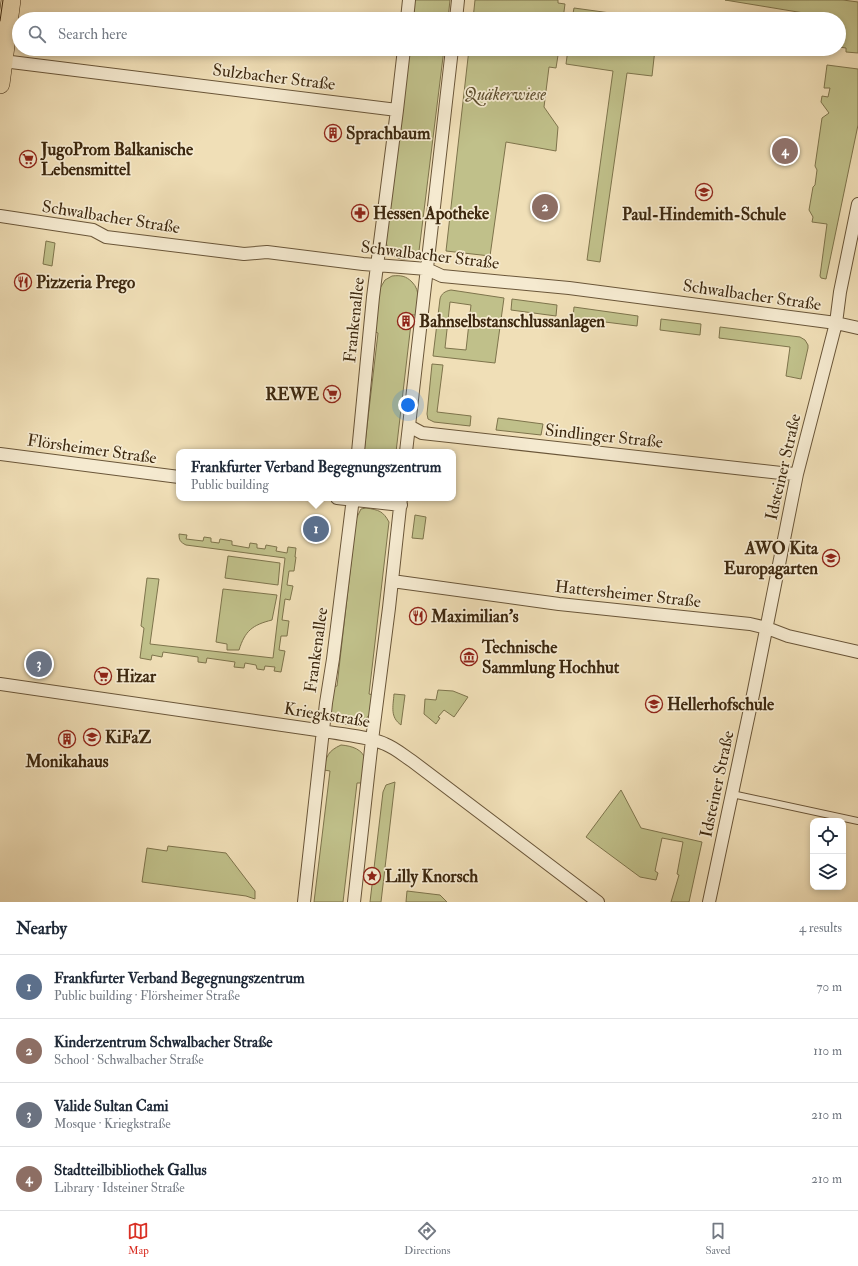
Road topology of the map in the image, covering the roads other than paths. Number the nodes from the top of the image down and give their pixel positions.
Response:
1 (11, 0) edge
2 (409, 0) edge
3 (458, 0) edge
4 (408, 12) edge
5 (457, 12) edge
6 (403, 56) edge
7 (451, 56) edge
8 (3, 61) junction
9 (0, 84) edge
10 (397, 110) junction
11 (858, 204) edge
12 (0, 216) edge
13 (377, 265) junction
14 (427, 269) junction
15 (836, 323) junction
16 (858, 328) edge
17 (409, 426) junction
18 (358, 449) edge
19 (406, 449) edge
20 (0, 454) edge
21 (797, 474) junction
22 (176, 477) edge
23 (353, 501) edge
24 (401, 501) edge
25 (392, 581) junction
26 (767, 628) junction
27 (858, 652) edge
28 (0, 684) edge
29 (324, 731) junction
30 (372, 740) junction
31 (732, 794) junction
32 (858, 821) edge
33 (304, 902) edge
34 (354, 902) edge
35 (598, 902) edge
36 (709, 902) edge

1 - 8 main road
2 - 4 street
3 - 5 street
6 - 10 street, Frankenallee
7 - 14 street
8 - 9 main road
8 - 10 street, Sulzbacher Straße
10 - 13 street, Frankenallee
11 - 15 street, Idsteiner Straße
12 - 13 street, Schwalbacher Straße
13 - 14 street, Schwalbacher Straße
13 - 18 street, Frankenallee
14 - 15 street, Schwalbacher Straße
14 - 17 street
15 - 16 street, Schwalbacher Straße
15 - 21 street, Idsteiner Straße
17 - 19 street
17 - 21 street, Sindlinger Straße
20 - 22 street, Flörsheimer Straße
21 - 26 street, Idsteiner Straße
23 - 29 street, Frankenallee
24 - 25 street
25 - 26 street, Hattersheimer Straße
25 - 30 street
26 - 27 street, Hattersheimer Straße
26 - 31 street, Idsteiner Straße
28 - 29 street, Kriegkstraße
29 - 30 street, Kriegkstraße
29 - 33 street, Frankenallee
30 - 34 street
30 - 35 street, Kriegkstraße
31 - 32 lane
31 - 36 street, Idsteiner Straße

